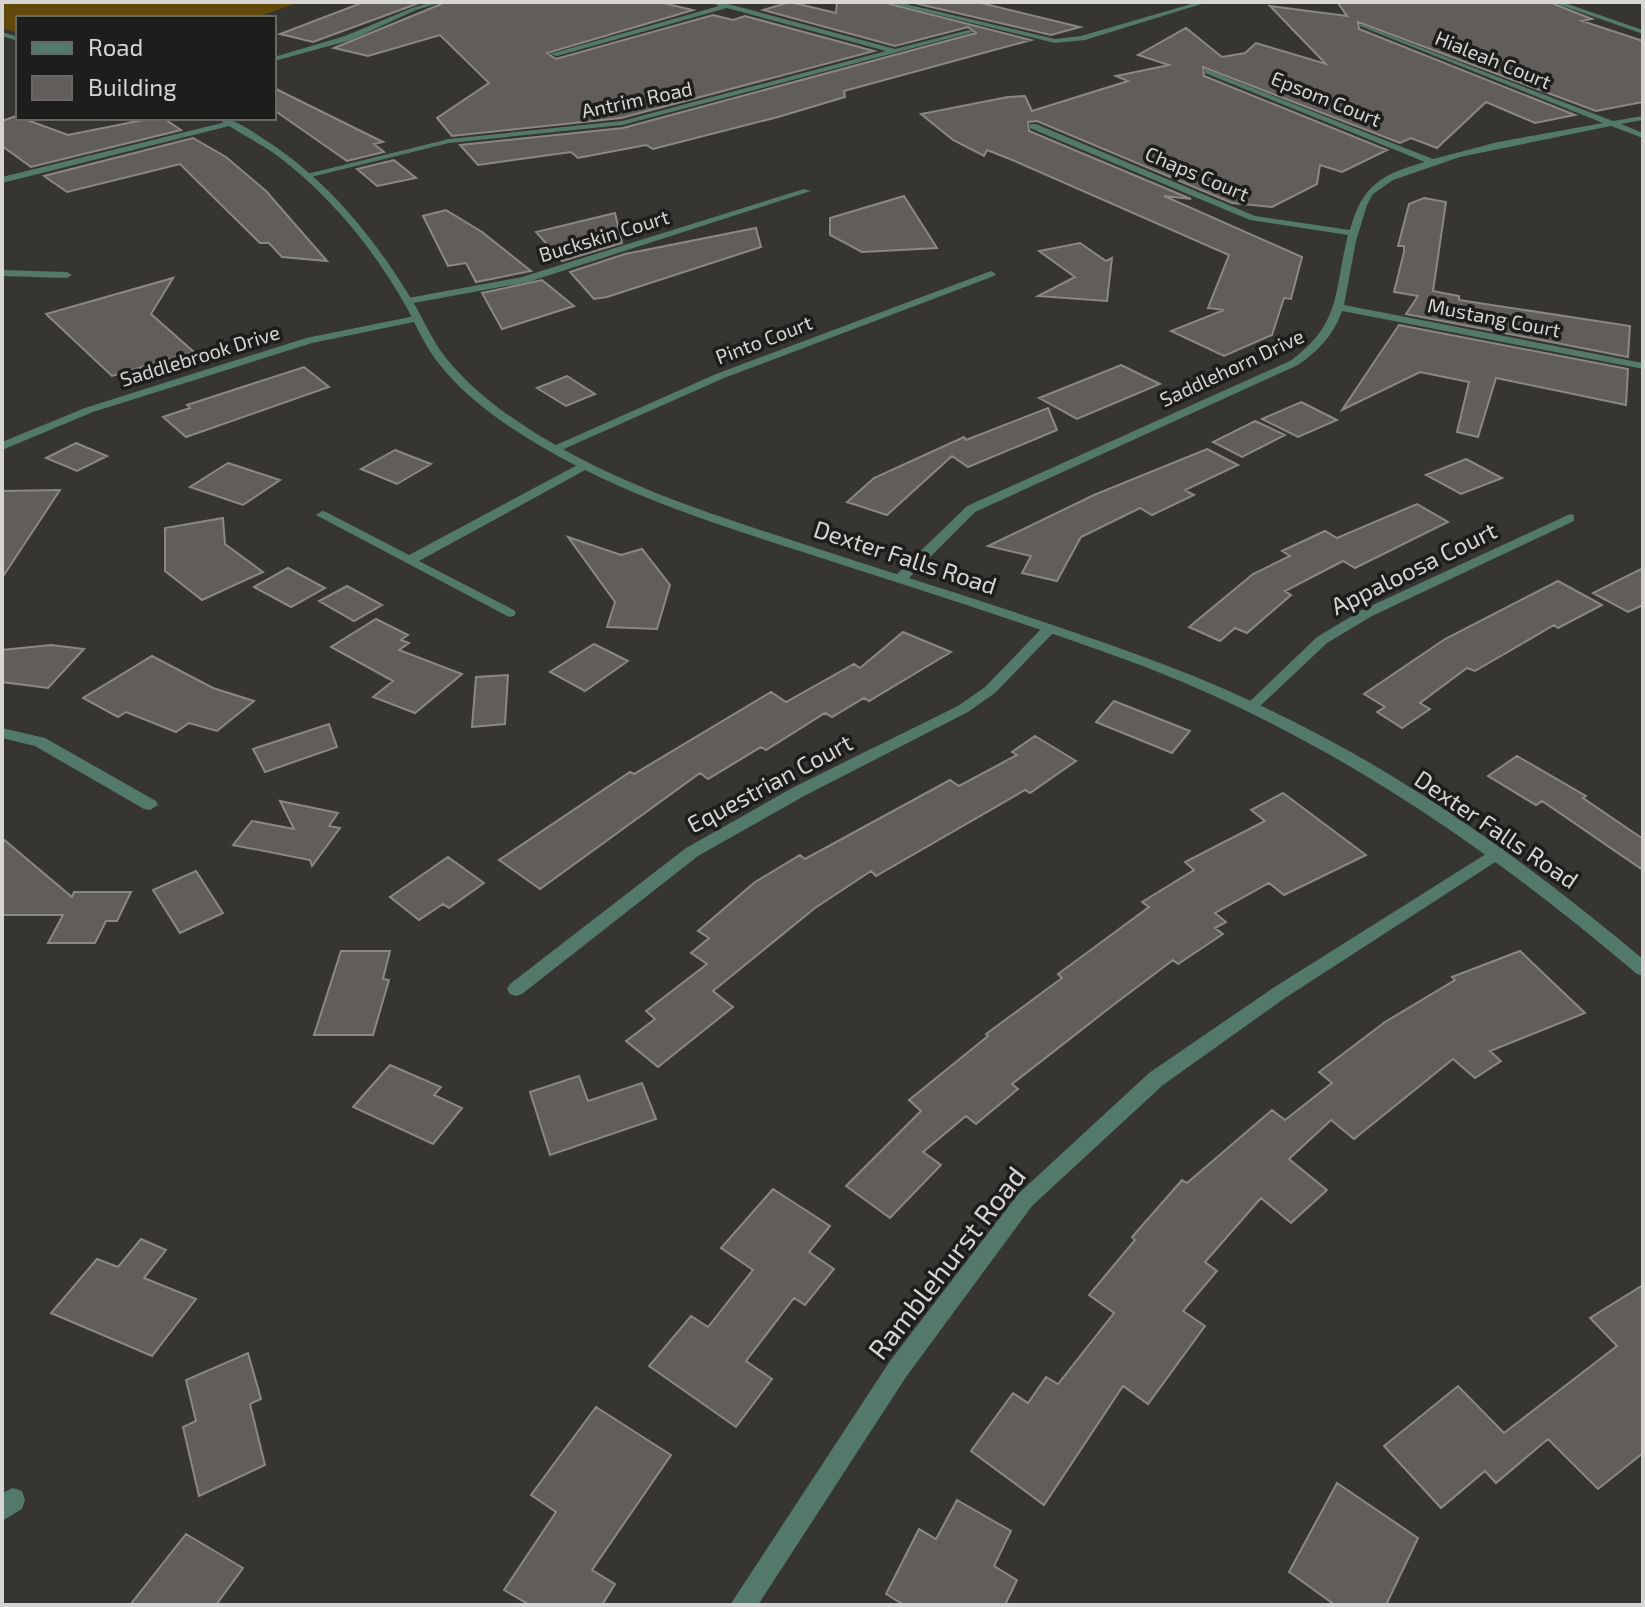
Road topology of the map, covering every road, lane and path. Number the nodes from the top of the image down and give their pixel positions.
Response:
1 (440, 2) edge
2 (713, 2) edge
3 (888, 2) edge
4 (1163, 2) edge
5 (1205, 2) edge
6 (1555, 2) edge
7 (728, 6) junction
8 (1184, 8) junction
9 (1362, 25) dead end
10 (969, 32) dead end
11 (1643, 32) edge
12 (895, 52) junction
13 (554, 54) dead end
14 (276, 58) edge
15 (1208, 71) dead end
16 (1643, 118) edge
17 (225, 120) edge
18 (1612, 124) junction
19 (1033, 126) dead end
20 (1643, 136) edge
21 (1431, 161) junction
22 (307, 175) junction
23 (2, 179) edge
24 (807, 191) dead end
25 (1352, 233) junction
26 (2, 273) edge
27 (991, 274) dead end
28 (67, 275) dead end
29 (408, 301) junction
30 (1338, 307) junction
31 (415, 319) junction
32 (1643, 366) edge
33 (2, 446) edge
34 (553, 449) junction
35 (583, 466) junction
36 (322, 515) dead end
37 (1570, 518) dead end
38 (410, 560) junction
39 (902, 577) junction
40 (509, 613) dead end
41 (1049, 629) junction
42 (1252, 706) junction
43 (2, 733) edge
44 (150, 805) dead end
45 (1497, 853) junction
46 (1643, 969) edge
47 (516, 989) dead end
48 (743, 1605) edge

1 - 14 street
2 - 7 street
3 - 8 street
4 - 8 street
5 - 8 street
6 - 11 street
7 - 12 street
7 - 13 street
9 - 18 street, Hialeah Court
10 - 12 street, Antrim Road
12 - 22 street, Antrim Road
15 - 21 street, Epsom Court
16 - 18 street, Saddlehorn Drive
17 - 22 street, Dexter Falls Road
17 - 23 street
18 - 20 street, Hialeah Court
18 - 21 street, Saddlehorn Drive
19 - 25 street, Chaps Court
21 - 25 street, Saddlehorn Drive
22 - 29 street, Dexter Falls Road
24 - 29 street, Buckskin Court
25 - 30 street, Saddlehorn Drive
26 - 28 street
27 - 34 street, Pinto Court
29 - 31 street, Dexter Falls Road
30 - 32 street, Mustang Court
30 - 39 street, Saddlehorn Drive
31 - 33 street, Saddlebrook Drive
31 - 34 street, Dexter Falls Road
34 - 35 street, Dexter Falls Road
35 - 38 street
35 - 39 street, Dexter Falls Road
36 - 38 street
37 - 42 street, Appaloosa Court
38 - 40 street
39 - 41 street, Dexter Falls Road
41 - 42 street, Dexter Falls Road
41 - 47 street, Equestrian Court
42 - 45 street, Dexter Falls Road
43 - 44 street
45 - 46 street, Dexter Falls Road
45 - 48 street, Ramblehurst Road

